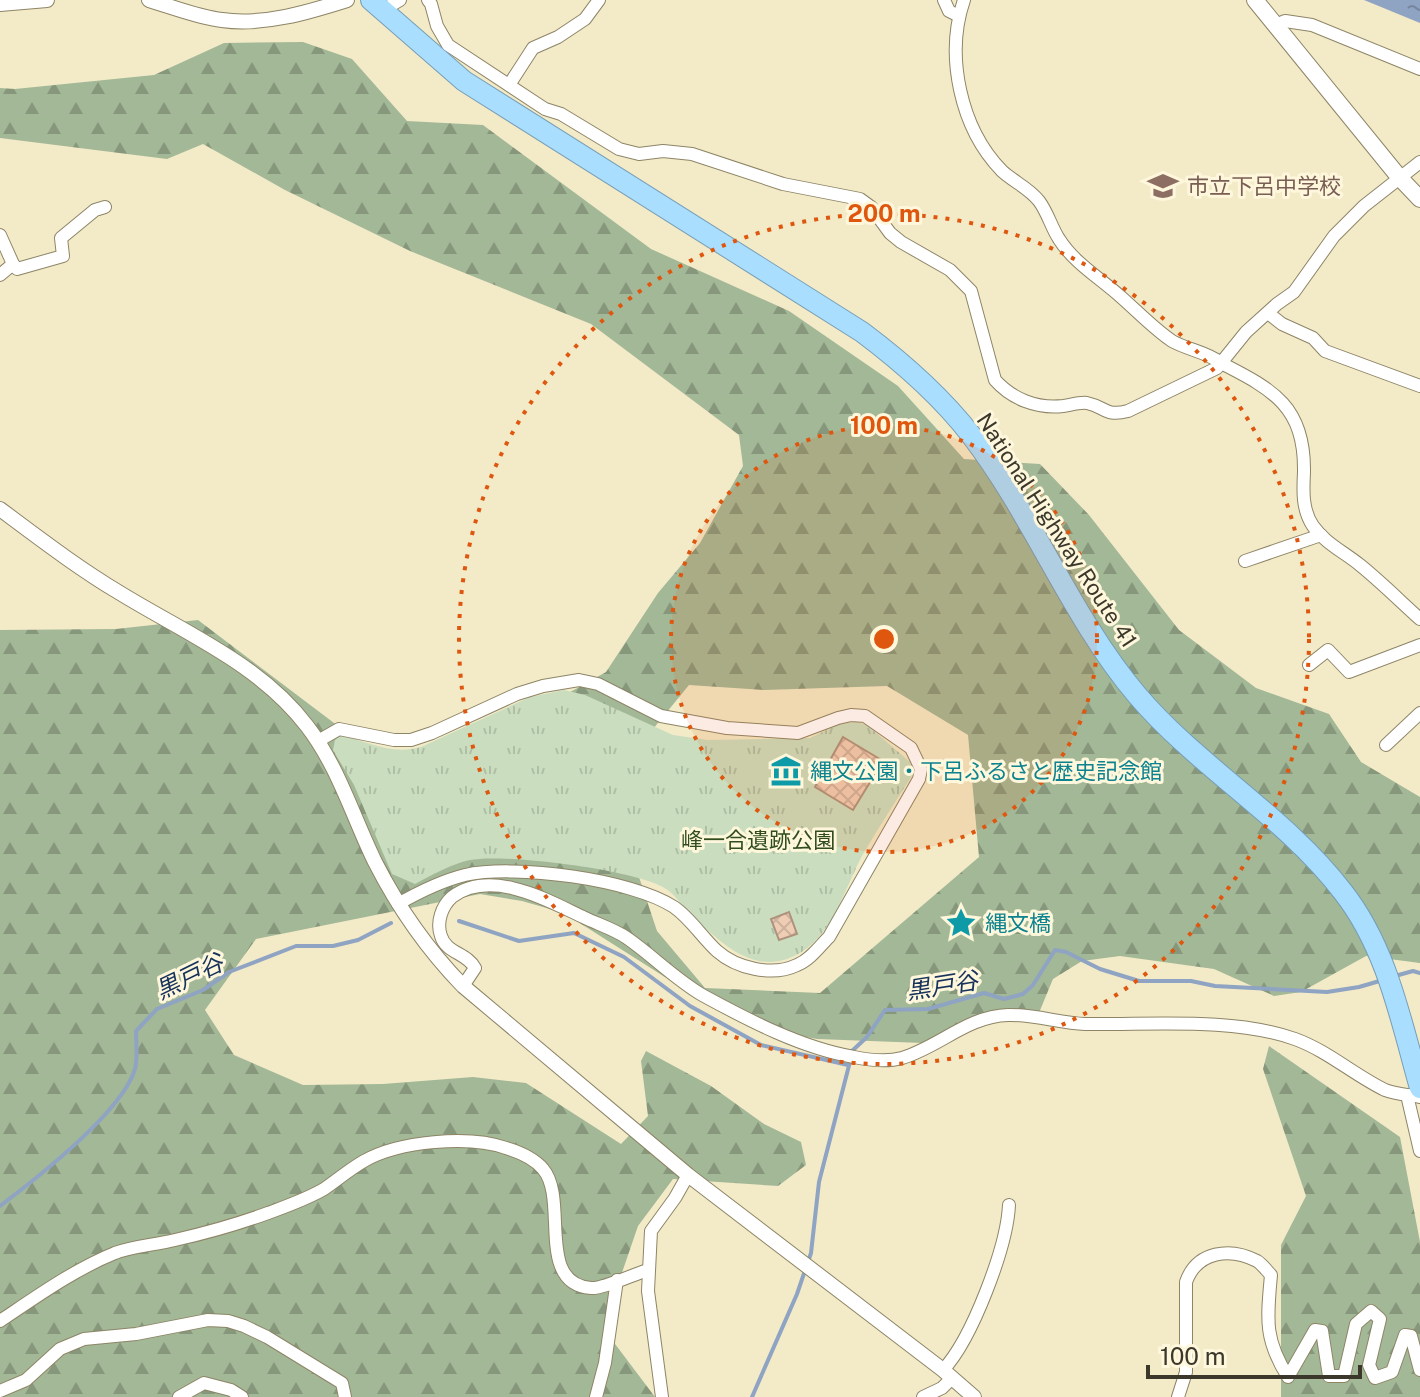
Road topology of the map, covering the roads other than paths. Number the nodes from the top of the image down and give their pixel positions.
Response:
1 (47, 0) edge
2 (149, 0) edge
3 (347, 0) edge
4 (400, 0) edge
5 (428, 0) edge
6 (599, 0) edge
7 (944, 0) edge
8 (964, 0) edge
9 (1255, 0) edge
10 (170, 3) edge
11 (0, 4) edge
12 (376, 5) edge
13 (959, 16) junction
14 (1276, 25) junction
15 (1420, 69) edge
16 (509, 85) junction
17 (1420, 162) edge
18 (1399, 177) junction
19 (1420, 199) edge
20 (105, 207) dead end
21 (0, 235) edge
22 (13, 264) junction
23 (0, 275) edge
24 (1268, 313) junction
25 (1221, 363) junction
26 (1420, 386) edge
27 (0, 509) edge
28 (1321, 535) junction
29 (1245, 561) dead end
30 (1420, 619) edge
31 (1420, 645) edge
32 (1309, 665) dead end
33 (1420, 713) edge
34 (318, 741) junction
35 (1386, 745) dead end
36 (398, 904) junction
37 (463, 986) junction
38 (1416, 1093) edge
39 (1420, 1151) edge
40 (688, 1175) junction
41 (1009, 1205) dead end
42 (648, 1270) junction
43 (617, 1280) junction
44 (0, 1321) edge
45 (1420, 1370) edge
46 (948, 1374) junction
47 (0, 1391) edge
48 (179, 1397) edge
49 (242, 1397) edge
50 (345, 1397) edge
51 (596, 1397) edge
52 (662, 1397) edge
53 (923, 1397) edge
54 (974, 1397) edge
55 (1178, 1397) edge

1 - 11 street
2 - 10 street
3 - 10 street
4 - 12 street
5 - 16 street
6 - 16 street
7 - 13 street
8 - 13 street
9 - 14 main road
12 - 38 highway, National Highway Route 41
13 - 25 street
14 - 15 street
14 - 18 main road
16 - 25 street
17 - 18 street
18 - 19 main road
18 - 24 street
20 - 22 street
21 - 22 street
22 - 23 street
24 - 25 street
24 - 26 street
25 - 28 street
27 - 34 street
28 - 29 street
28 - 30 street
31 - 32 street
33 - 35 street
34 - 36 street
34 - 36 street
36 - 37 street
37 - 38 street
37 - 40 street
38 - 39 street
40 - 42 street
40 - 46 street
41 - 46 street
42 - 43 street
42 - 52 street
43 - 44 street
43 - 51 street
45 - 55 street
46 - 53 street
46 - 54 street
47 - 50 street
48 - 49 street

